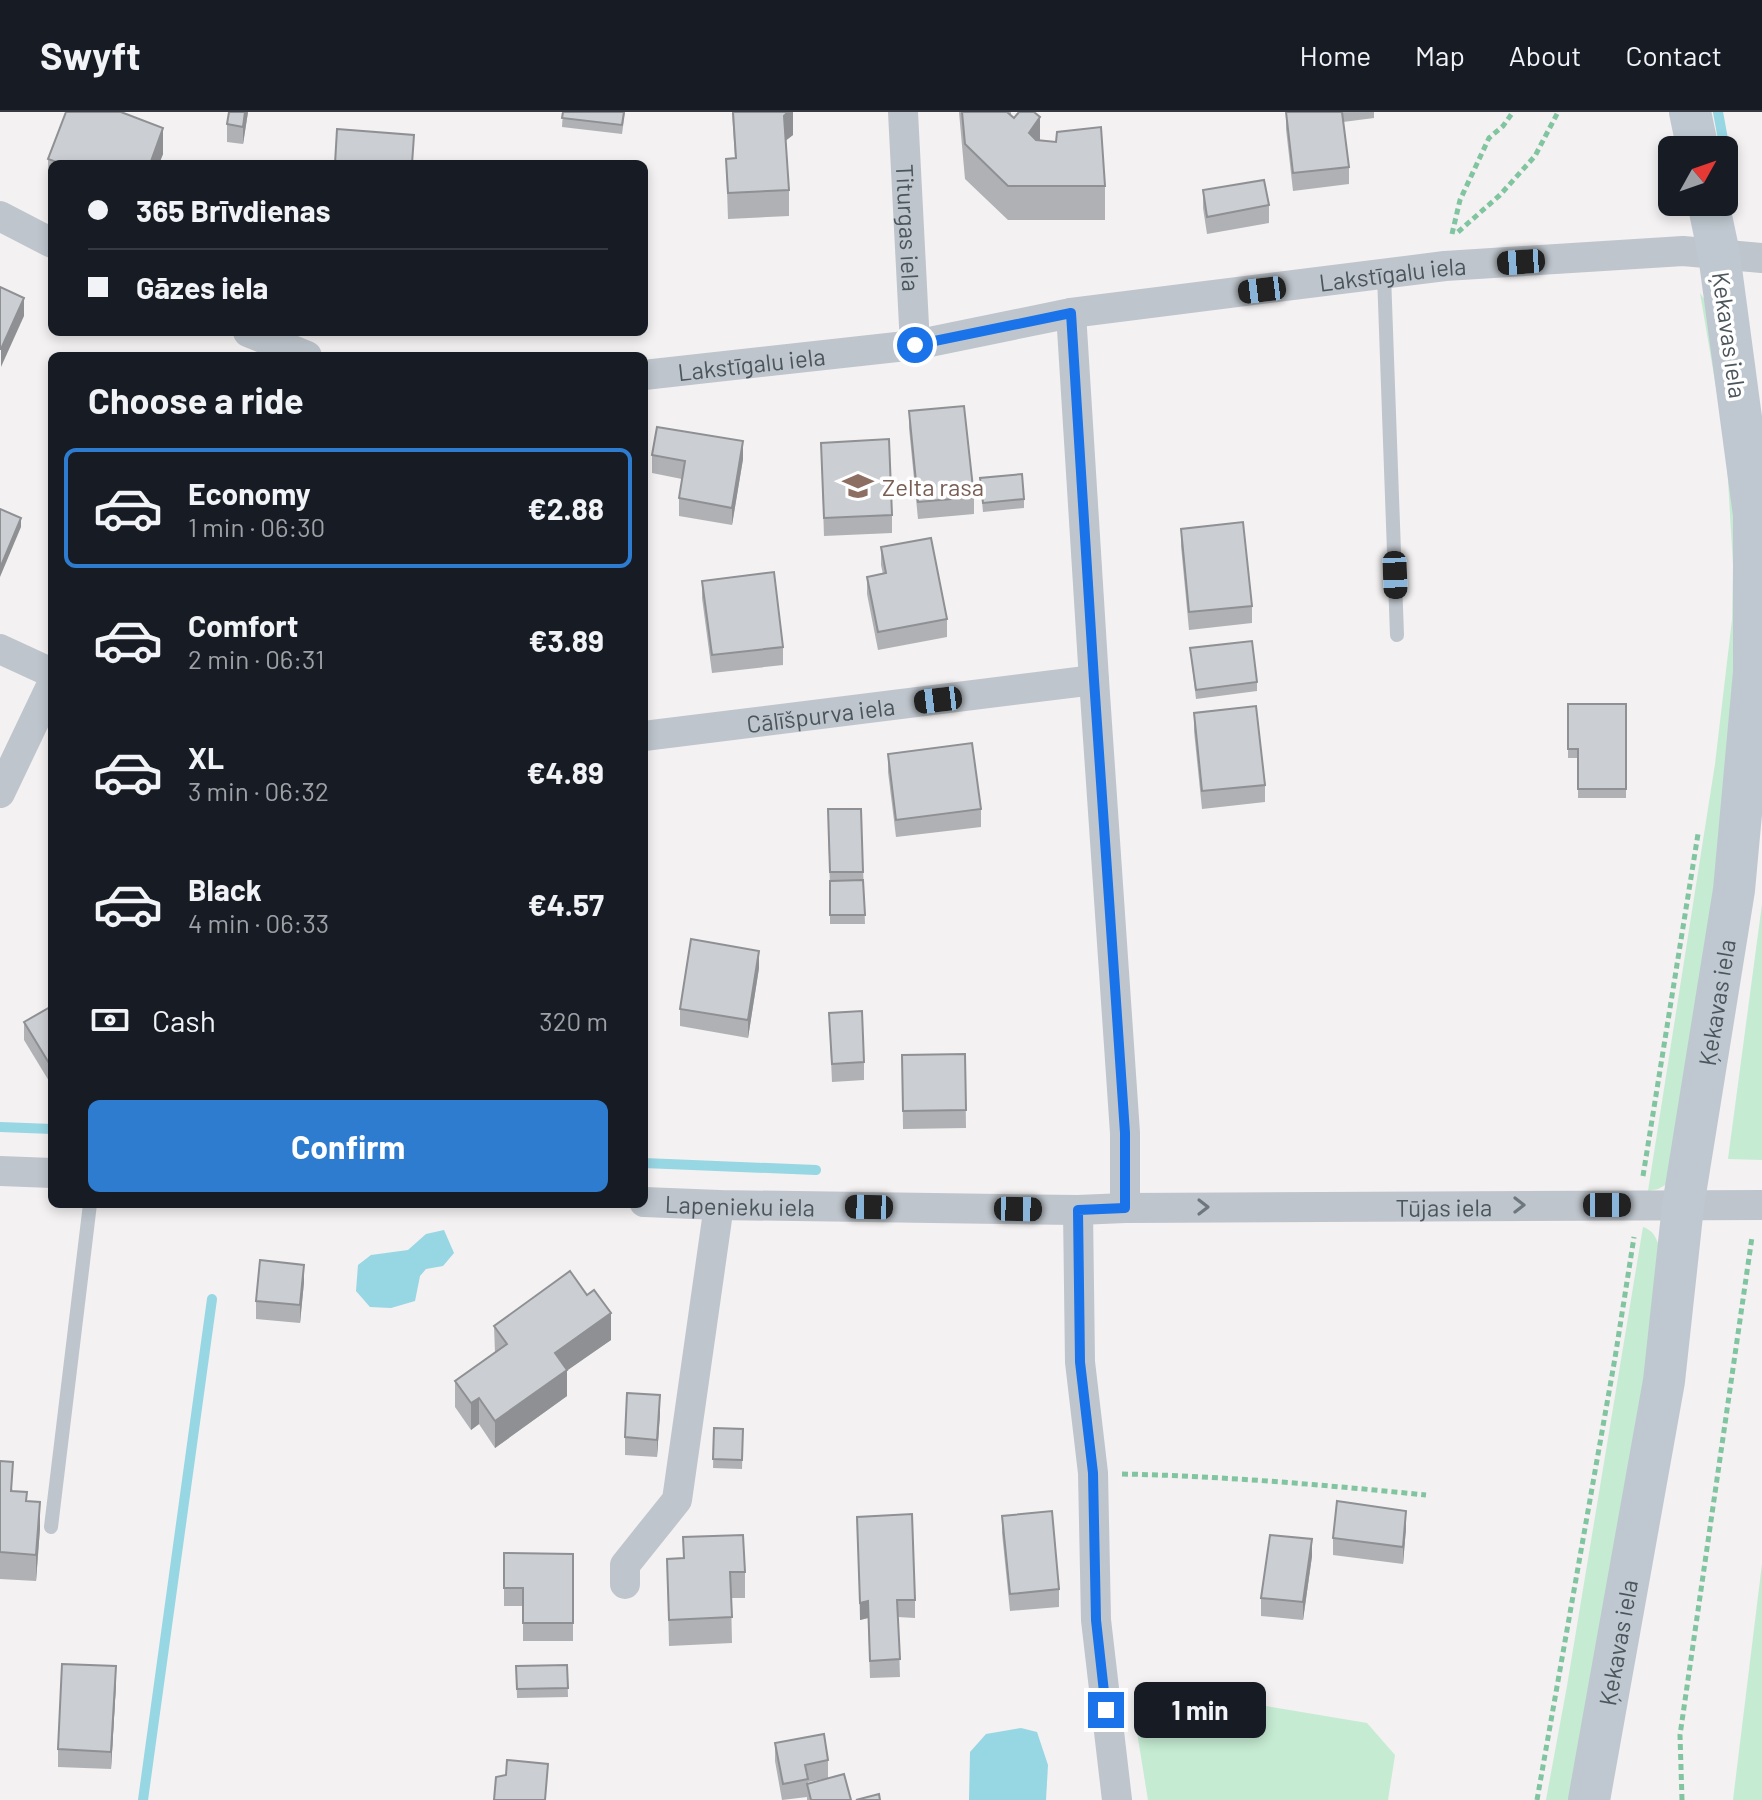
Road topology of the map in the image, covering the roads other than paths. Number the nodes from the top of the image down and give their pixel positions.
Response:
1 (903, 112) edge
2 (1690, 112) edge
3 (1695, 136) edge
4 (0, 216) edge
5 (1711, 216) edge
6 (48, 241) edge
7 (1719, 254) junction
8 (1762, 258) edge
9 (1384, 275) junction
10 (1071, 313) junction
11 (258, 336) edge
12 (915, 345) junction
13 (297, 352) edge
14 (648, 375) edge
15 (1397, 635) dead end
16 (0, 649) edge
17 (48, 671) edge
18 (1094, 680) junction
19 (48, 692) edge
20 (648, 736) edge
21 (0, 793) edge
22 (0, 1171) edge
23 (48, 1173) edge
24 (648, 1202) edge
25 (719, 1205) junction
26 (1759, 1205) edge
27 (1683, 1206) junction
28 (90, 1208) edge
29 (1125, 1208) junction
30 (1078, 1210) junction
31 (51, 1527) dead end
32 (625, 1584) dead end
33 (1117, 1800) edge
34 (1589, 1800) edge

1 - 12 street, Titurgas iela
2 - 3 main road
4 - 6 street
5 - 7 main road, Ķekavas iela
7 - 8 street, Lakstīgalu iela
7 - 9 street, Lakstīgalu iela
7 - 27 main road, Ķekavas iela
9 - 10 street, Lakstīgalu iela
9 - 15 lane
10 - 12 street, Lakstīgalu iela
10 - 18 street
11 - 13 street
12 - 14 street, Lakstīgalu iela
16 - 17 street
18 - 20 street, Cālīšpurva iela
18 - 29 street
19 - 21 street
22 - 23 street
24 - 25 street, Lapenieku iela
25 - 30 street, Lapenieku iela
25 - 32 street
26 - 27 street, Tūjas iela
29 -> 27 street, Tūjas iela
27 - 34 main road, Ķekavas iela
28 - 31 lane
29 - 30 street, Lapenieku iela
30 - 33 street

